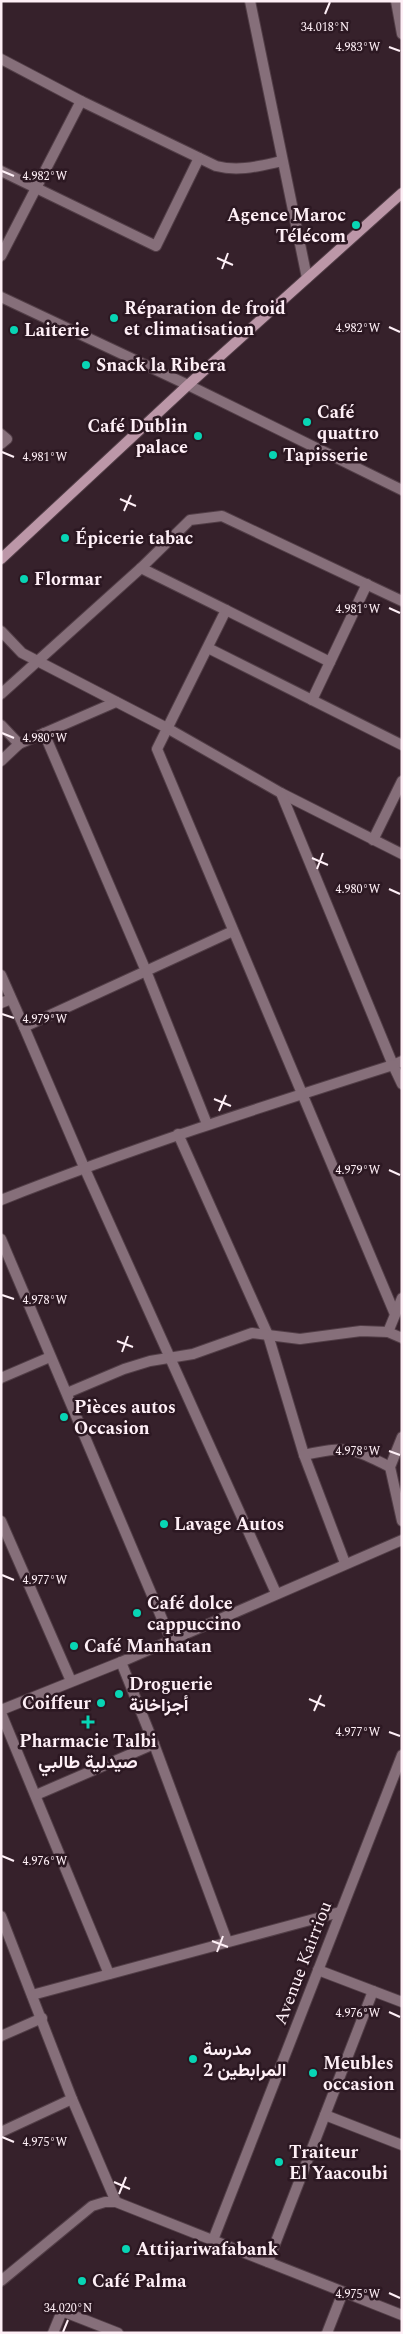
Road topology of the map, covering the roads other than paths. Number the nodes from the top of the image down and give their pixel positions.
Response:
1 (250, 1) edge
2 (396, 1) edge
3 (402, 34) edge
4 (1, 59) edge
5 (81, 101) junction
6 (198, 158) junction
7 (282, 161) junction
8 (1, 171) edge
9 (36, 188) junction
10 (402, 193) edge
11 (1, 256) edge
12 (307, 278) junction
13 (1, 297) edge
14 (188, 385) junction
15 (1, 434) edge
16 (1, 444) edge
17 (400, 488) edge
18 (1, 559) edge
19 (141, 568) junction
20 (367, 584) junction
21 (402, 601) edge
22 (226, 610) junction
23 (1, 631) edge
24 (208, 648) junction
25 (36, 661) junction
26 (330, 662) junction
27 (1, 694) edge
28 (312, 700) junction
29 (116, 702) junction
30 (1, 725) edge
31 (168, 728) junction
32 (44, 733) junction
33 (400, 740) edge
34 (19, 744) junction
35 (1, 760) edge
36 (402, 781) edge
37 (281, 793) junction
38 (373, 840) junction
39 (402, 854) edge
40 (233, 931) junction
41 (146, 971) junction
42 (1, 975) edge
43 (6, 1001) edge
44 (24, 1027) junction
45 (397, 1063) edge
46 (402, 1084) edge
47 (301, 1094) junction
48 (207, 1124) junction
49 (178, 1134) junction
50 (84, 1167) junction
51 (1, 1200) edge
52 (1, 1238) edge
53 (402, 1298) edge
54 (394, 1312) junction
55 (388, 1332) junction
56 (268, 1334) junction
57 (402, 1338) edge
58 (50, 1357) junction
59 (171, 1359) junction
60 (1, 1378) edge
61 (67, 1393) junction
62 (402, 1437) edge
63 (304, 1455) junction
64 (390, 1467) junction
65 (1, 1522) edge
66 (402, 1522) edge
67 (402, 1540) edge
68 (345, 1563) junction
69 (276, 1593) junction
70 (171, 1640) junction
71 (121, 1662) junction
72 (71, 1681) junction
73 (1, 1712) edge
74 (154, 1744) junction
75 (402, 1754) edge
76 (36, 1795) junction
77 (340, 1912) junction
78 (1, 1916) edge
79 (227, 1942) junction
80 (318, 1970) junction
81 (109, 1974) junction
82 (373, 1992) junction
83 (32, 1995) junction
84 (402, 2002) edge
85 (42, 2018) junction
86 (1, 2036) edge
87 (72, 2099) junction
88 (324, 2115) junction
89 (1, 2132) edge
90 (402, 2145) edge
91 (116, 2202) junction
92 (213, 2240) junction
93 (268, 2262) junction
94 (1, 2281) edge
95 (343, 2292) junction
96 (401, 2313) edge
97 (54, 2333) edge
98 (118, 2333) edge
99 (327, 2333) edge

1 - 7 street
2 - 3 street
4 - 5 street
5 - 6 street
5 - 9 street
6 - 7 street
6 - 9 street
7 - 12 street
8 - 9 street
9 - 11 street
10 - 12 street
12 - 14 street
13 - 14 street
14 - 17 street
14 - 18 street
15 - 16 street
19 - 20 street
19 - 22 street
19 - 25 street
20 - 21 street
20 - 26 street
22 - 24 street
22 - 26 street
23 - 25 street
24 - 28 street
24 - 31 street
25 - 27 street
25 - 29 street
26 - 28 street
28 - 33 street
29 - 31 street
29 - 32 street
30 - 34 street
31 - 37 street
31 - 40 street
32 - 34 street
32 - 41 street
34 - 35 street
36 - 38 street
37 - 38 street
37 - 45 street
38 - 39 street
40 - 41 street
40 - 47 street
41 - 44 street
41 - 48 street
42 - 43 street
43 - 44 street
44 - 50 street
45 - 46 street
45 - 47 street
47 - 48 street
47 - 54 street
48 - 49 street
49 - 50 street
49 - 56 street
50 - 51 street
50 - 59 street
52 - 58 street
53 - 54 street
54 - 55 street
55 - 56 street
55 - 57 street
56 - 59 street
56 - 63 street
58 - 60 street
58 - 61 street
59 - 61 street
59 - 69 street
61 - 70 street
62 - 64 street
63 - 64 street
63 - 68 street
64 - 66 street
65 - 72 street
67 - 68 street
68 - 69 street
69 - 70 street
70 - 71 street
71 - 72 street
71 - 74 street
72 - 73 street
73 - 76 street
74 - 76 street
74 - 79 street
75 - 77 street, Avenue Kairriou
76 - 81 street
77 - 79 street
77 - 80 street, Avenue Kairriou
78 - 83 street
79 - 81 street
80 - 82 street
80 - 92 street, Avenue Kairriou
81 - 83 street
82 - 84 street
82 - 88 street
83 - 85 street
85 - 86 street
85 - 87 street
87 - 89 street
87 - 91 street
88 - 90 street
88 - 93 street
91 - 92 street
91 - 94 street
92 - 93 street
93 - 95 street
95 - 96 street
95 - 99 street
97 - 98 street

